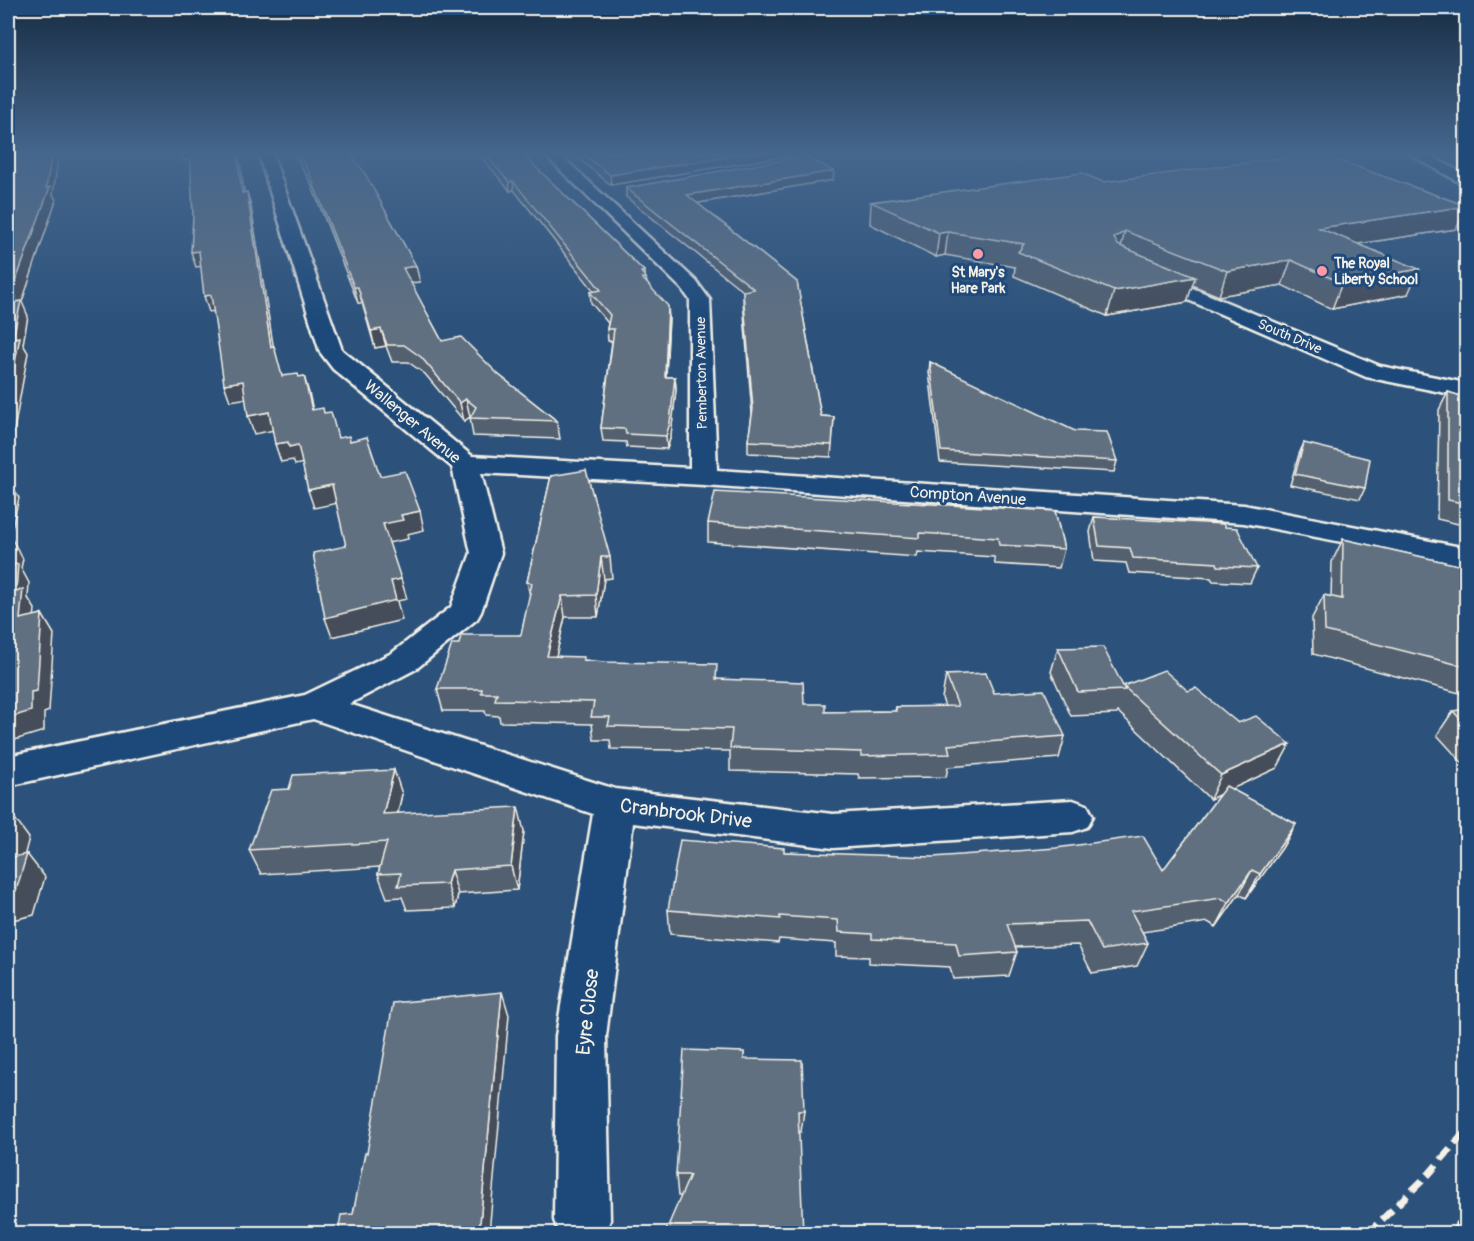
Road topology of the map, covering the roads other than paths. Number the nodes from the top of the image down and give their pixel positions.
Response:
1 (284, 211) edge
2 (611, 211) edge
3 (1131, 268) edge
4 (1467, 390) edge
5 (465, 464) junction
6 (704, 477) junction
7 (1467, 557) edge
8 (314, 706) junction
9 (8, 771) edge
10 (615, 806) junction
11 (1073, 816) dead end
12 (582, 1220) dead end

1 - 5 street, Wallenger Avenue
2 - 6 street, Pemberton Avenue
3 - 4 street, South Drive
5 - 6 street, Compton Avenue
5 - 8 street, Wallenger Avenue
6 - 7 street, Compton Avenue
8 - 9 street, Wallenger Avenue
8 - 10 street, Cranbrook Drive
10 - 11 street, Cranbrook Drive
10 - 12 street, Eyre Close

